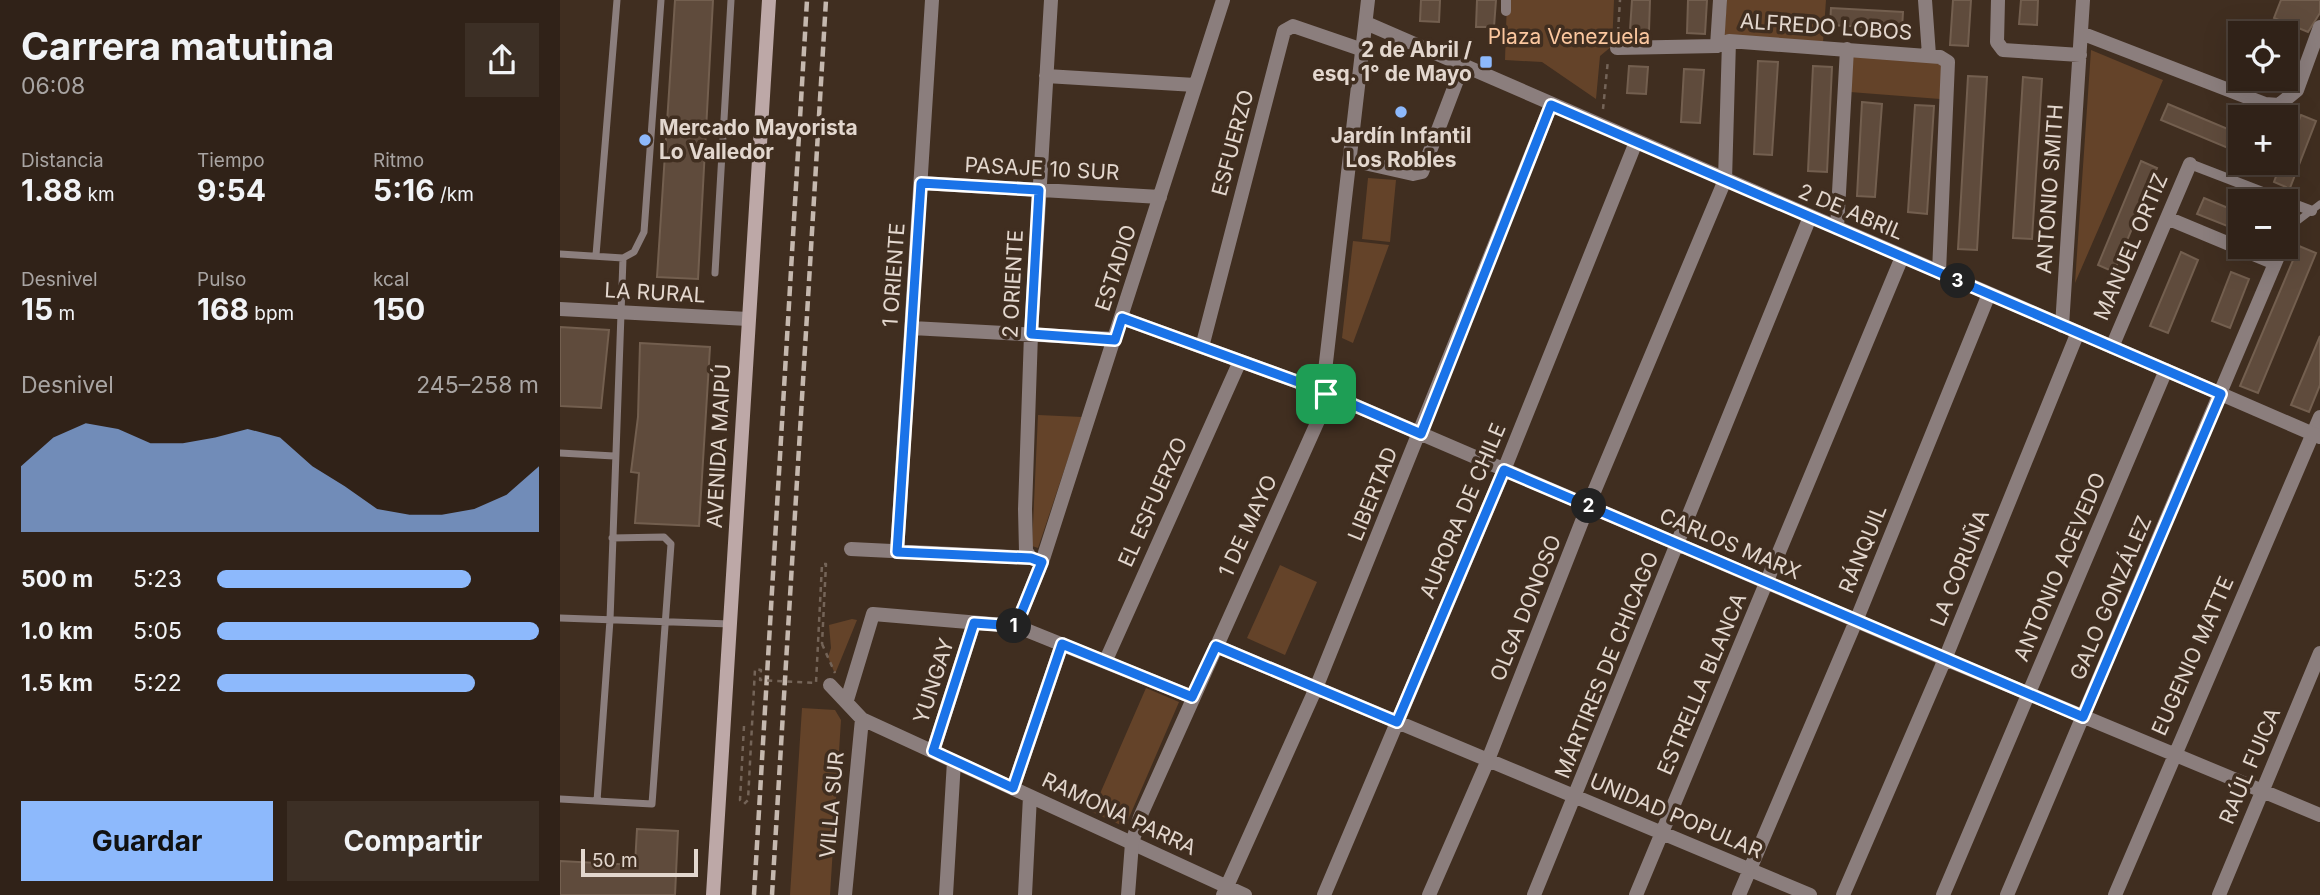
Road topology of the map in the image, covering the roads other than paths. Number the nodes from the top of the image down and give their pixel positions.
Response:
1 (617, 0) edge
2 (661, 0) edge
3 (731, 0) edge
4 (769, 0) edge
5 (932, 0) edge
6 (1051, 0) edge
7 (1223, 0) edge
8 (1368, 0) edge
9 (1720, 0) edge
10 (1925, 0) edge
11 (1998, 0) edge
12 (2083, 0) edge
13 (1366, 23) junction
14 (2320, 27) edge
15 (2081, 33) junction
16 (1723, 44) junction
17 (1617, 48) road end
18 (1847, 49) junction
19 (1363, 50) junction
20 (1929, 55) junction
21 (2080, 55) junction
22 (1462, 66) junction
23 (1046, 76) junction
24 (1195, 85) junction
25 (1551, 105) junction
26 (1636, 142) junction
27 (1350, 160) junction
28 (2190, 164) joint
29 (1725, 180) junction
30 (921, 183) junction
31 (1039, 190) junction
32 (1160, 197) junction
33 (2316, 208) edge
34 (1810, 217) junction
35 (2167, 218) junction
36 (2298, 223) edge
37 (1837, 228) junction
38 (560, 254) edge
39 (596, 256) junction
40 (1902, 257) junction
41 (623, 258) junction
42 (2277, 259) edge
43 (2275, 263) junction
44 (1939, 272) junction
45 (715, 274) dead end
46 (1989, 294) junction
47 (560, 309) edge
48 (622, 313) junction
49 (1122, 318) junction
50 (748, 319) junction
51 (2062, 326) junction
52 (912, 328) junction
53 (2078, 332) junction
54 (1031, 334) junction
55 (1115, 340) junction
56 (2112, 347) junction
57 (1202, 348) junction
58 (1240, 361) junction
59 (2166, 370) junction
60 (1326, 394) junction
61 (2221, 394) junction
62 (2320, 417) edge
63 (1421, 434) junction
64 (2316, 436) edge
65 (560, 453) edge
66 (614, 456) junction
67 (1504, 470) junction
68 (1588, 506) junction
69 (612, 538) junction
70 (1678, 545) junction
71 (851, 549) dead end
72 (897, 552) junction
73 (1036, 560) junction
74 (1767, 583) junction
75 (560, 618) edge
76 (610, 620) junction
77 (1856, 621) junction
78 (664, 622) junction
79 (974, 623) junction
80 (730, 624) junction
81 (1016, 626) junction
82 (1062, 644) junction
83 (1216, 646) junction
84 (2320, 653) edge
85 (1945, 659) junction
86 (1105, 660) junction
87 (830, 685) dead end
88 (1316, 688) junction
89 (2029, 694) junction
90 (1192, 697) junction
91 (847, 700) junction
92 (2083, 717) junction
93 (862, 719) junction
94 (1397, 722) junction
95 (933, 751) junction
96 (2174, 754) junction
97 (1488, 760) junction
98 (954, 761) junction
99 (1013, 788) junction
100 (2263, 791) junction
101 (1030, 796) junction
102 (1576, 797) junction
103 (560, 799) edge
104 (597, 801) junction
105 (2320, 815) edge
106 (1662, 833) junction
107 (1132, 844) junction
108 (1750, 870) junction
109 (1225, 891) edge
110 (713, 895) edge
111 (845, 895) edge
112 (946, 895) edge
113 (1025, 895) edge
114 (1128, 895) edge
115 (1245, 895) edge
116 (1324, 895) edge
117 (1429, 895) edge
118 (1534, 895) edge
119 (1636, 895) edge
120 (1739, 895) edge
121 (1810, 895) edge
122 (1843, 895) edge
123 (1944, 895) edge
124 (2007, 895) edge
125 (2115, 895) edge
126 (2219, 895) edge

1 - 39 lane
2 - 41 lane
3 - 45 lane
4 - 50 main road, AVENIDA MAIPÚ
5 - 30 street, 1 ORIENTE
6 - 23 street, 2 ORIENTE
7 - 24 street, ESTADIO
8 - 13 street, 1 DE MAYO
9 - 16 street
10 - 20 street
11 - 21 street
12 - 15 street, ANTONIO SMITH
13 - 19 street, 1 DE MAYO
13 - 22 street, 2 DE ABRIL
14 - 15 street
15 - 21 street, ANTONIO SMITH
16 - 17 street, ALFREDO LOBOS
16 - 18 street, ALFREDO LOBOS
16 - 29 street
18 - 20 street, ALFREDO LOBOS
18 - 37 street
19 - 27 street, 1 DE MAYO
19 - 57 street, ESFUERZO
20 - 44 street, ALFREDO LOBOS
21 - 51 street, ANTONIO SMITH
22 - 25 street, 2 DE ABRIL
22 - 27 street
23 - 24 street
23 - 31 street, 2 ORIENTE
24 - 32 street, ESTADIO
25 - 26 street, 2 DE ABRIL
25 - 63 street, LIBERTAD
26 - 29 street, 2 DE ABRIL
26 - 67 street, AURORA DE CHILE
27 - 60 street, 1 DE MAYO
28 - 33 street
28 - 35 street, MANUEL ORTIZ
29 - 34 street, 2 DE ABRIL
29 - 68 street, OLGA DONOSO
30 - 31 street, PASAJE 10 SUR
30 - 52 street, 1 ORIENTE
31 - 32 street, PASAJE 10 SUR
31 - 54 street, 2 ORIENTE
32 - 49 street, ESTADIO
33 - 36 lane
34 - 37 street, 2 DE ABRIL
34 - 70 street, MÁRTIRES DE CHICAGO
35 - 43 street
35 - 56 street, MANUEL ORTIZ
37 - 40 street, 2 DE ABRIL
38 - 39 lane
39 - 41 lane
40 - 44 street, 2 DE ABRIL
40 - 74 street, ESTRELLA BLANCA
41 - 48 lane
42 - 43 street, GALO GONZÁLEZ
43 - 61 street, GALO GONZÁLEZ
44 - 46 street, 2 DE ABRIL
46 - 51 street, 2 DE ABRIL
46 - 77 street, RÁNQUIL
47 - 48 street, LA RURAL
48 - 50 street, LA RURAL
48 - 66 lane
49 - 55 street, ESTADIO
49 - 57 street, CARLOS MARX
50 - 80 main road, AVENIDA MAIPÚ
51 - 53 street, 2 DE ABRIL
52 - 54 street
52 - 72 street, 1 ORIENTE
53 - 56 street, 2 DE ABRIL
53 - 85 street, LA CORUÑA
54 - 55 street
54 - 73 street, 2 ORIENTE
55 - 73 street, ESTADIO
56 - 59 street, 2 DE ABRIL
57 - 58 street, CARLOS MARX
58 - 60 street, CARLOS MARX
58 - 86 street, EL ESFUERZO
59 - 61 street, 2 DE ABRIL
59 - 89 street, ANTONIO ACEVEDO
60 - 63 street, CARLOS MARX
60 - 83 street, 1 DE MAYO
61 - 64 street, 2 DE ABRIL
61 - 92 street, GALO GONZÁLEZ
62 - 64 street, EUGENIO MATTE
63 - 67 street, CARLOS MARX
63 - 88 street, LIBERTAD
64 - 96 street, EUGENIO MATTE
65 - 66 lane
66 - 69 lane
67 - 68 street, CARLOS MARX
67 - 94 street, AURORA DE CHILE
68 - 70 street, CARLOS MARX
68 - 97 street, OLGA DONOSO
69 - 76 lane
69 - 78 lane
70 - 74 street, CARLOS MARX
70 - 102 street, MÁRTIRES DE CHICAGO
71 - 72 street
72 - 73 street
73 - 81 street, ESTADIO
74 - 77 street, CARLOS MARX
74 - 106 street, ESTRELLA BLANCA
75 - 76 lane
76 - 78 lane
76 - 104 lane
77 - 85 street, CARLOS MARX
77 - 108 street, RÁNQUIL
78 - 80 lane
78 - 104 lane
79 - 81 street
79 - 91 street
79 - 95 street, YUNGAY
80 - 110 main road, AVENIDA MAIPÚ
81 - 82 street
82 - 86 street
82 - 99 street
83 - 88 street, UNIDAD POPULAR
83 - 90 street, 1 DE MAYO
84 - 100 street, RAÚL FUICA
85 - 89 street, CARLOS MARX
85 - 122 street, LA CORUÑA
86 - 90 street
87 - 91 street
88 - 94 street, UNIDAD POPULAR
88 - 109 street, LIBERTAD
89 - 92 street, CARLOS MARX
89 - 123 street, ANTONIO ACEVEDO
90 - 107 street, 1 DE MAYO
91 - 93 street
92 - 96 street, CARLOS MARX
92 - 124 street, GALO GONZÁLEZ
93 - 95 street, RAMONA PARRA
93 - 111 street, VILLA SUR
94 - 97 street, UNIDAD POPULAR
94 - 116 street, AURORA DE CHILE
95 - 98 street, RAMONA PARRA
96 - 100 street, CARLOS MARX
96 - 125 street, EUGENIO MATTE
97 - 102 street, UNIDAD POPULAR
97 - 117 street, OLGA DONOSO
98 - 99 street, RAMONA PARRA
98 - 112 street
99 - 101 street, RAMONA PARRA
100 - 105 street, CARLOS MARX
100 - 126 street, RAÚL FUICA
101 - 107 street, RAMONA PARRA
101 - 113 street
102 - 106 street, UNIDAD POPULAR
102 - 118 street, MÁRTIRES DE CHICAGO
103 - 104 lane
106 - 108 street, UNIDAD POPULAR
106 - 119 street, ESTRELLA BLANCA
107 - 109 street, RAMONA PARRA
107 - 114 street, 1 DE MAYO
108 - 120 street, RÁNQUIL
108 - 121 street, UNIDAD POPULAR
109 - 115 street, RAMONA PARRA

